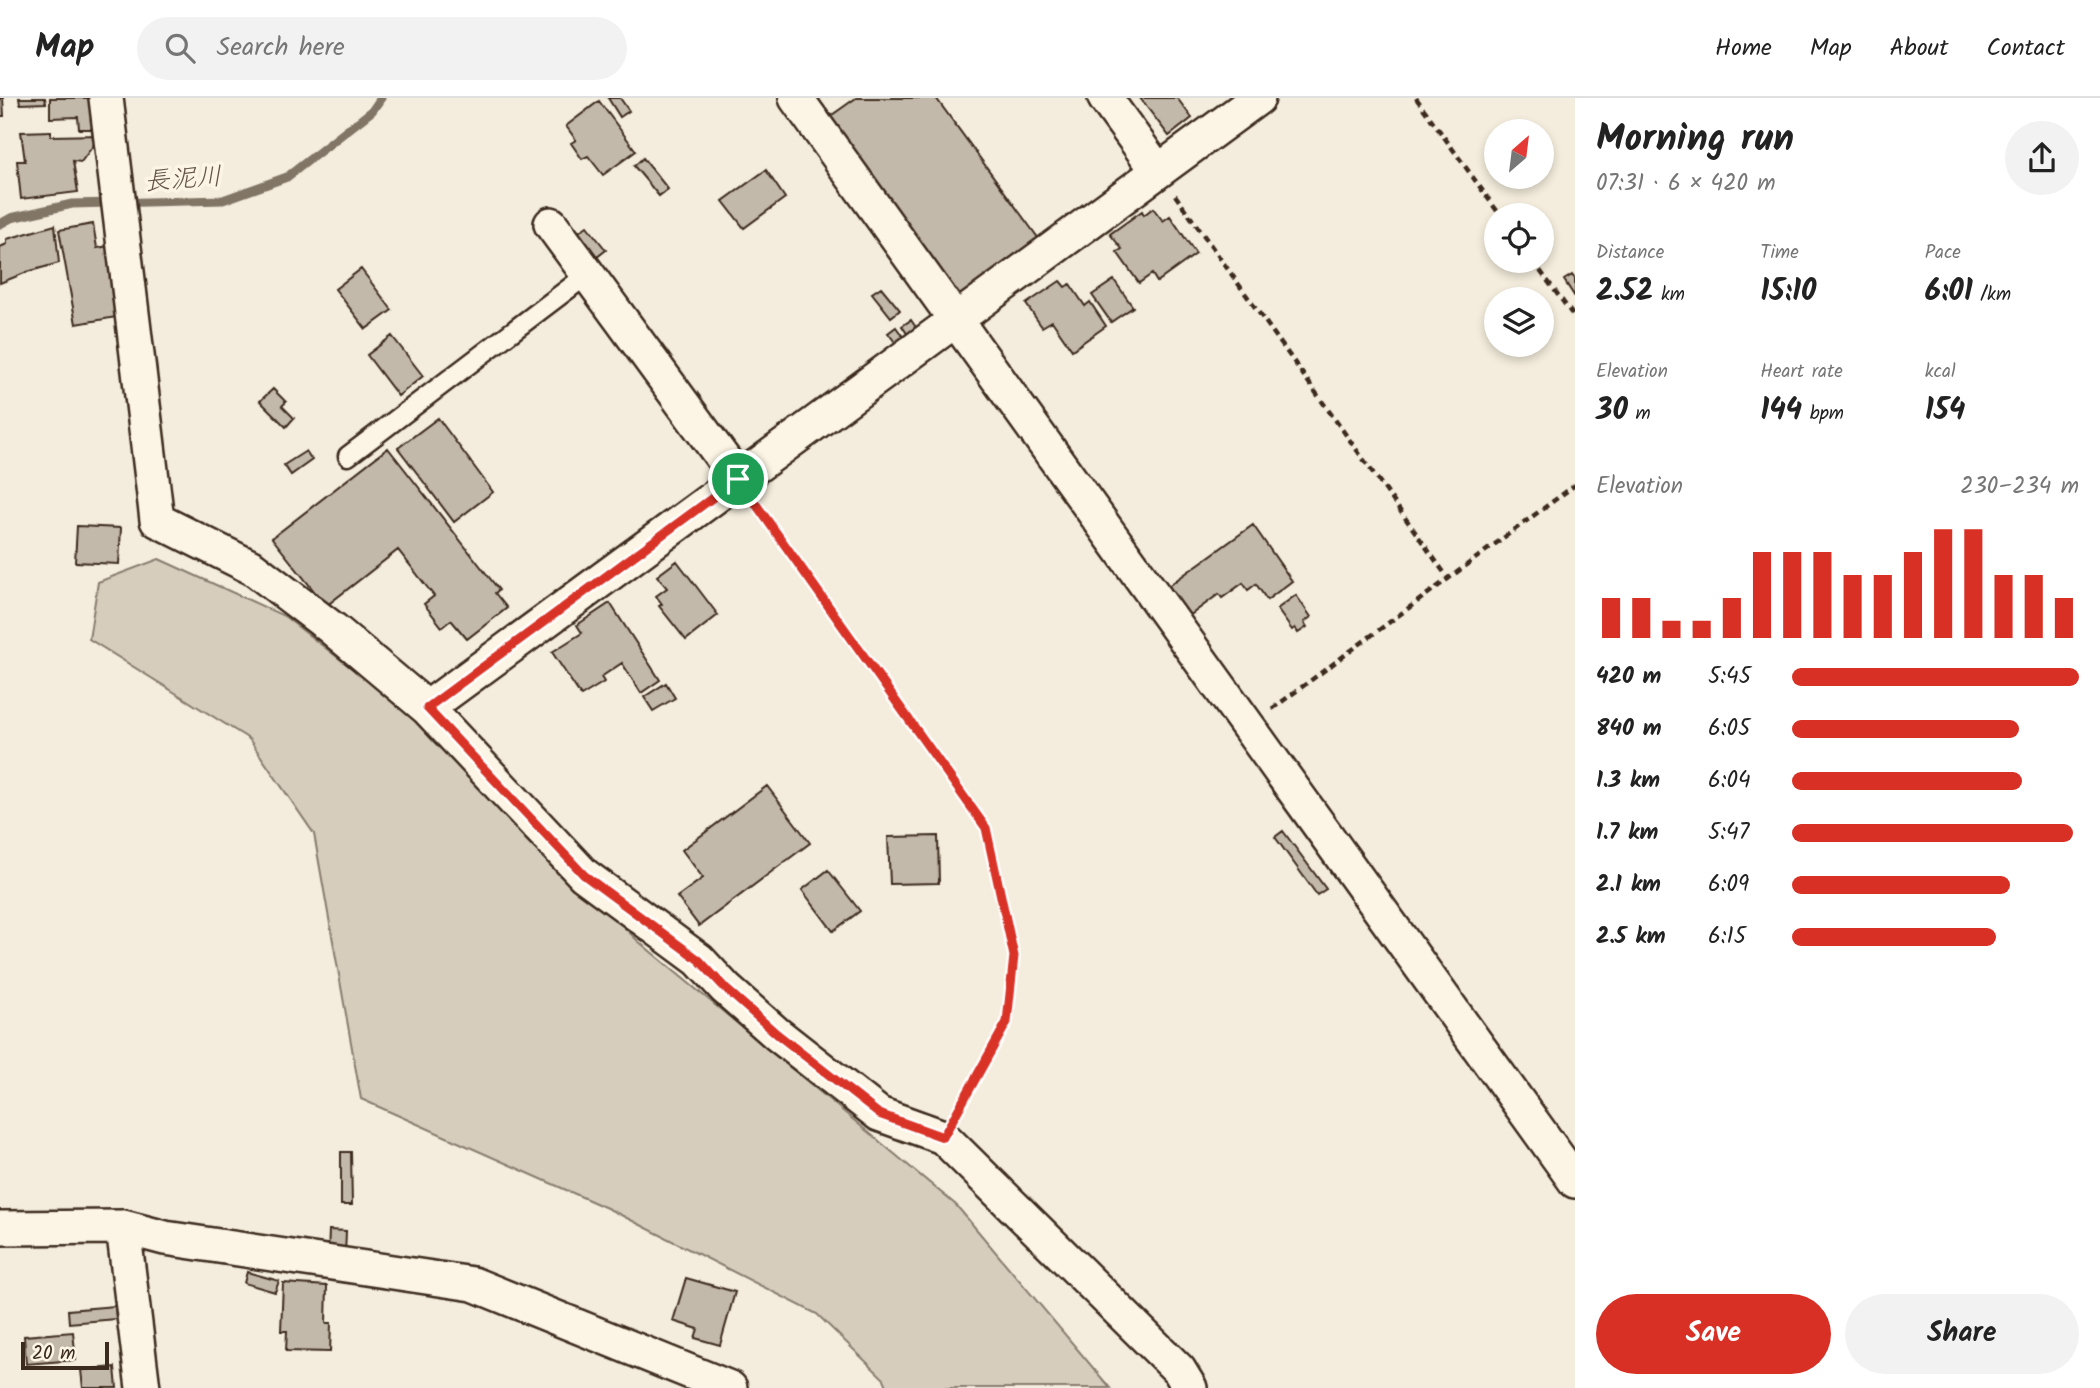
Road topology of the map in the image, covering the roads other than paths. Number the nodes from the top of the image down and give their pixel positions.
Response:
1 (106, 98) edge
2 (796, 98) edge
3 (1105, 98) edge
4 (1258, 98) edge
5 (1158, 171) junction
6 (551, 224) dead end
7 (588, 274) junction
8 (956, 320) junction
9 (348, 456) dead end
10 (738, 479) junction
11 (427, 708) junction
12 (1575, 1181) edge
13 (123, 1227) junction
14 (0, 1228) edge
15 (142, 1388) edge
16 (730, 1388) edge
17 (1190, 1388) edge

1 - 11 street
2 - 8 street
3 - 5 street
4 - 5 street
5 - 8 street
6 - 7 street
7 - 9 lane
7 - 10 street
8 - 10 street
8 - 12 street
10 - 11 street
11 - 17 street
13 - 14 street
13 - 15 street
13 - 16 street

